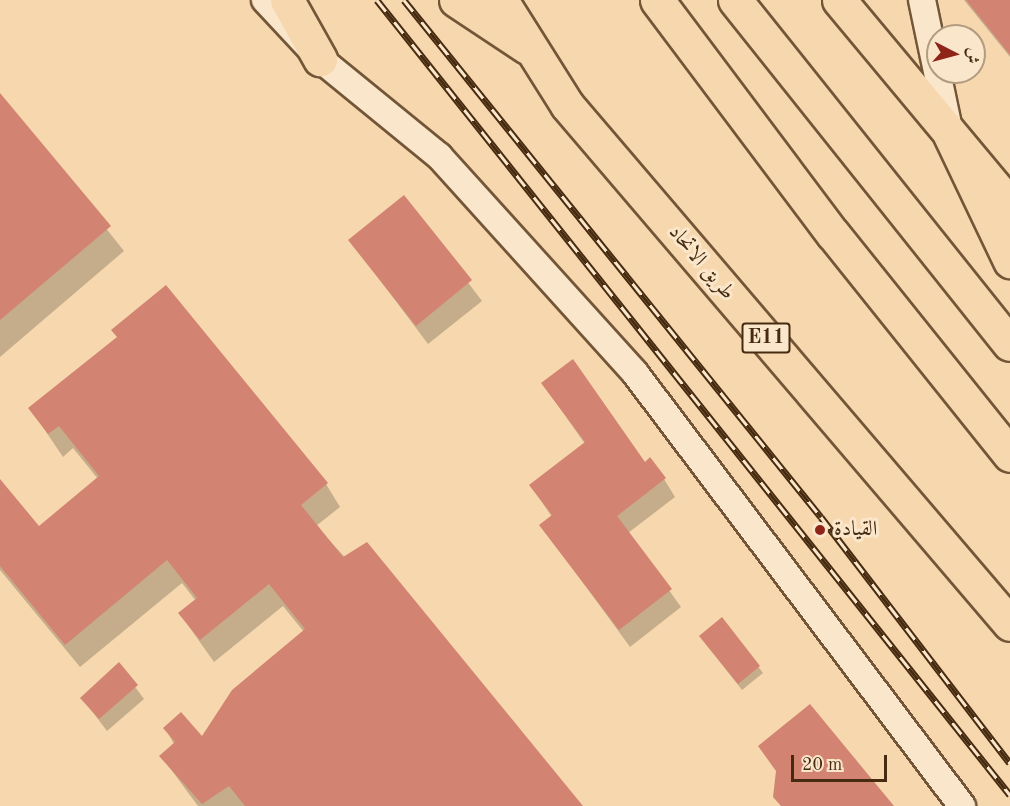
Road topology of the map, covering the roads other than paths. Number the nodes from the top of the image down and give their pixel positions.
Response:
1 (266, 0) edge
2 (287, 0) edge
3 (456, 0) edge
4 (501, 0) edge
5 (657, 0) edge
6 (735, 0) edge
7 (840, 0) edge
8 (922, 0) edge
9 (527, 47) junction
10 (320, 59) junction
11 (951, 135) junction
12 (1010, 205) edge
13 (1010, 261) edge
14 (1010, 344) edge
15 (1010, 455) edge
16 (1010, 624) edge
17 (962, 806) edge

1 - 10 street
2 - 10 main road
3 - 9 main road
4 - 9 main road, طريق الاتحاد / E11
5 - 15 main road
6 - 14 main road
7 - 11 main road
8 - 11 street
9 - 16 main road, طريق الاتحاد / E11
10 - 17 street
11 - 12 main road
11 - 13 main road

